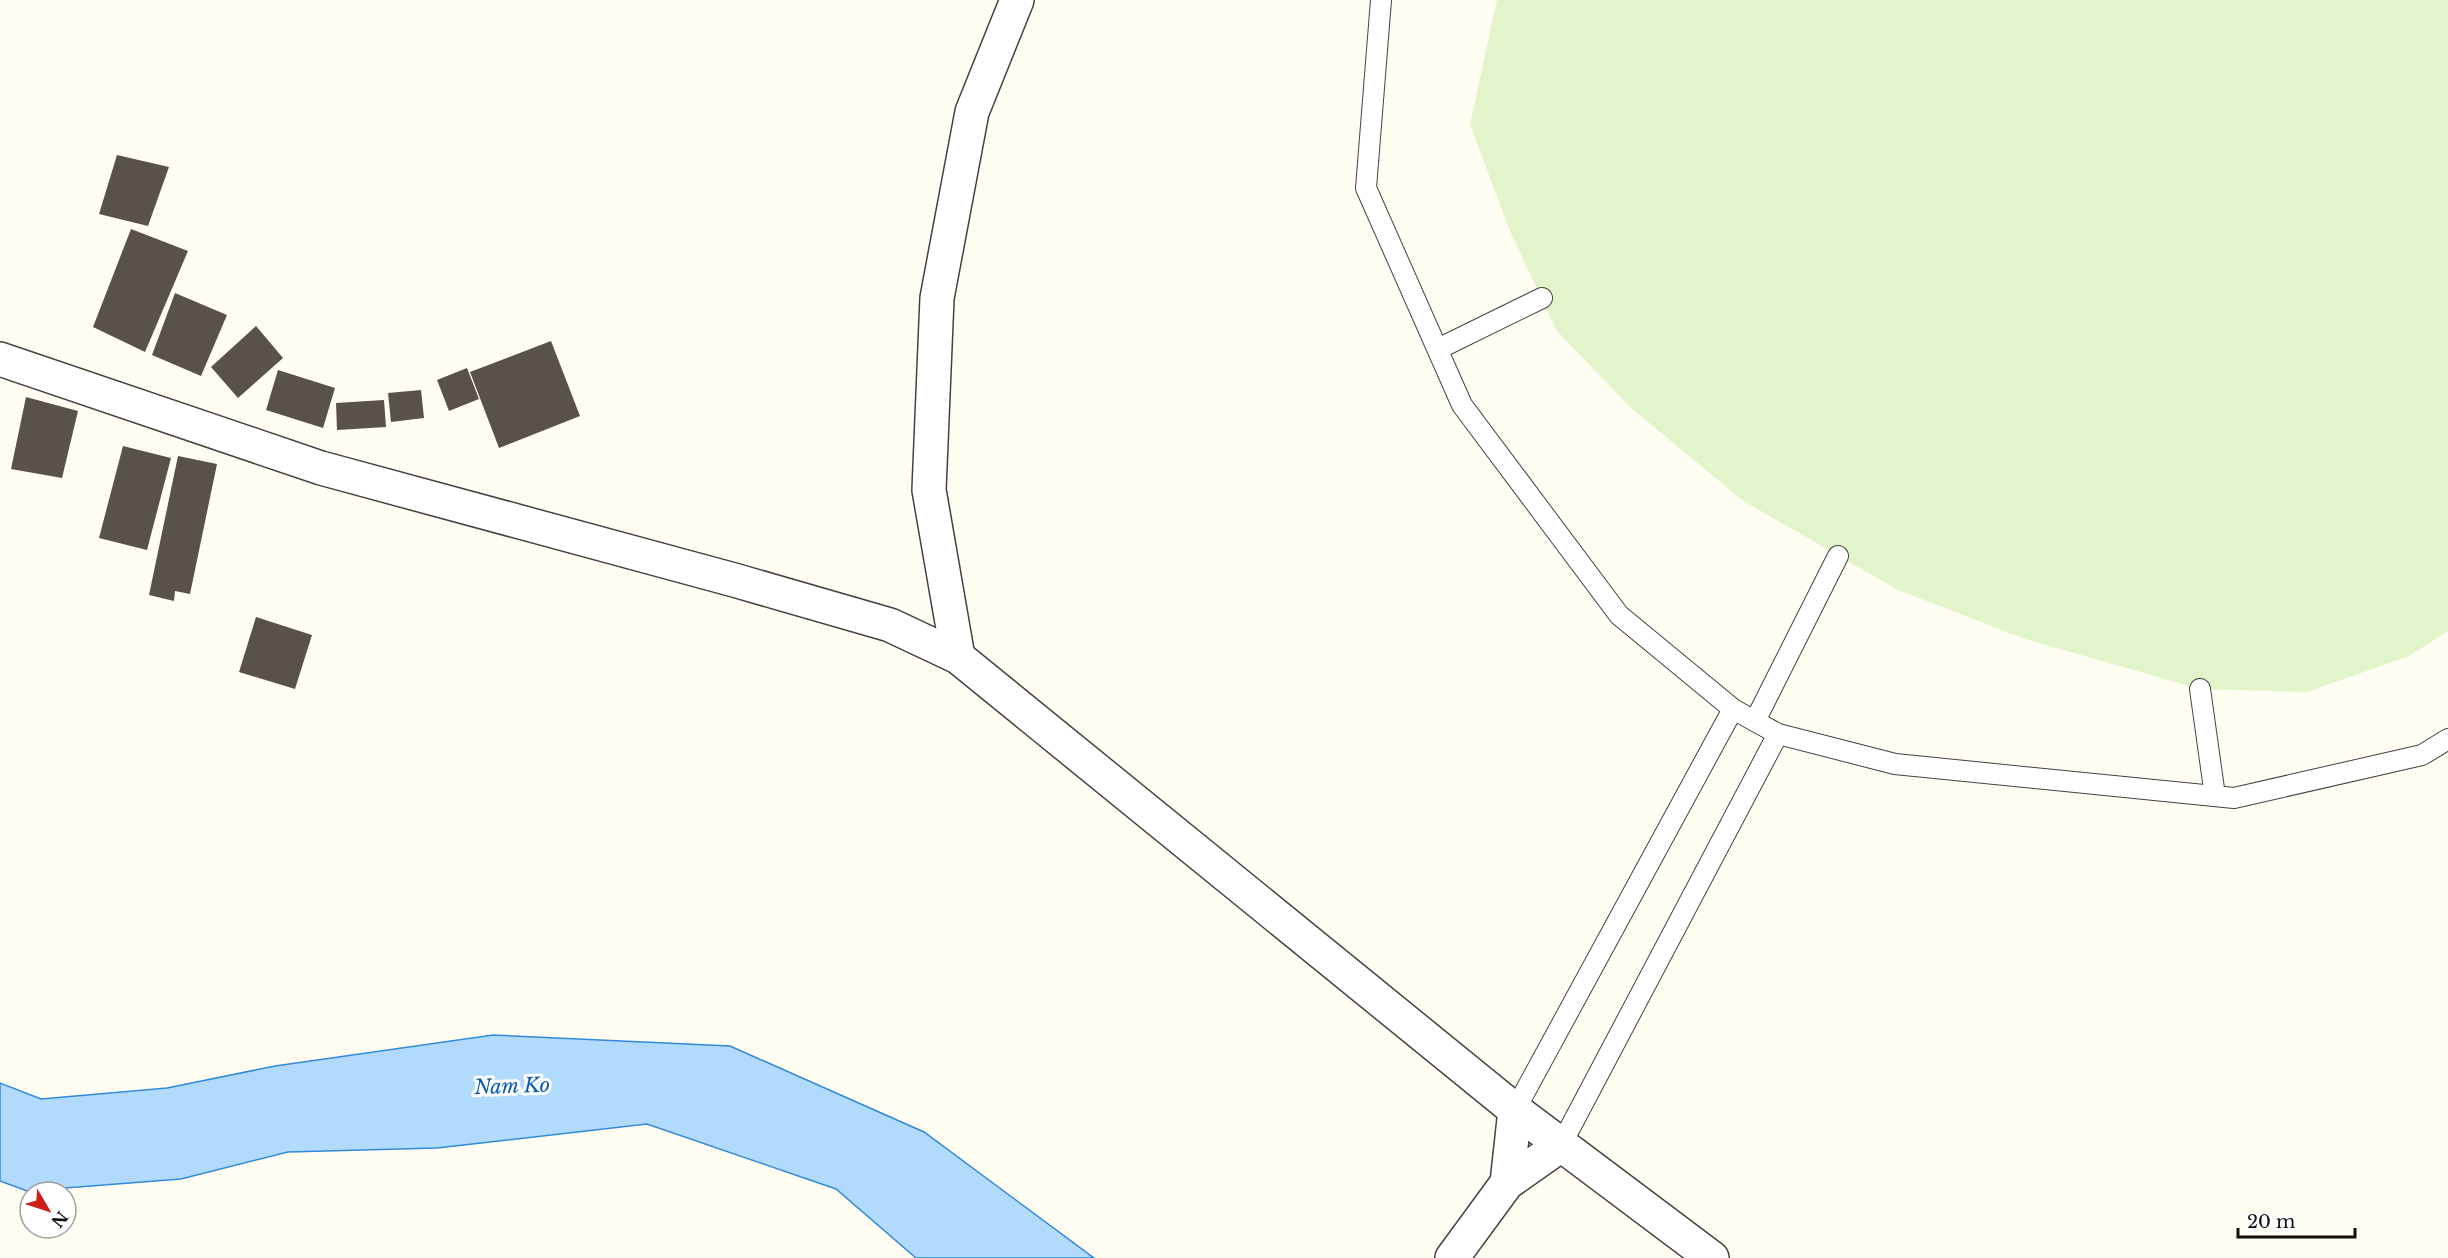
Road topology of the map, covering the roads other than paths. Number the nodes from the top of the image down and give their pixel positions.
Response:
1 (1017, 0) edge
2 (1381, 0) edge
3 (1542, 298) dead end
4 (1438, 349) junction
5 (0, 359) edge
6 (1838, 556) dead end
7 (958, 657) junction
8 (2200, 689) dead end
9 (1734, 709) junction
10 (1755, 721) junction
11 (1778, 734) junction
12 (2448, 739) edge
13 (2215, 796) junction
14 (1515, 1110) junction
15 (1561, 1145) junction
16 (1507, 1183) junction
17 (1452, 1258) edge
18 (1712, 1258) edge

1 - 7 street
2 - 4 lane
3 - 4 lane
4 - 9 lane
5 - 7 street
6 - 10 lane
7 - 14 street
8 - 13 lane
9 - 10 lane
9 - 14 lane
10 - 11 lane
11 - 13 lane
11 - 15 lane
12 - 13 lane
14 - 15 street
14 - 16 street
15 - 16 street
15 - 18 street
16 - 17 street

